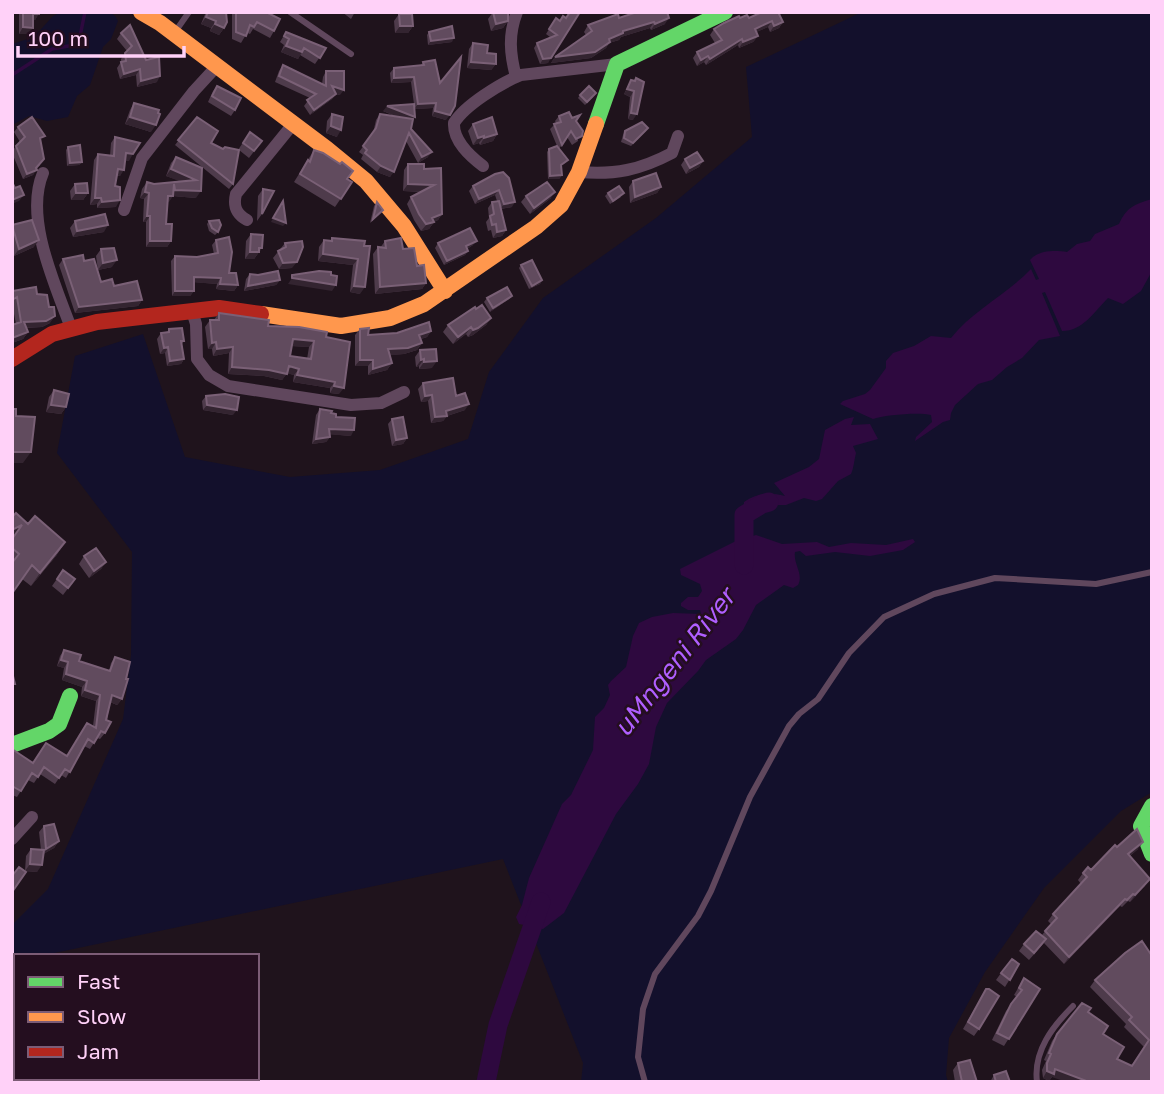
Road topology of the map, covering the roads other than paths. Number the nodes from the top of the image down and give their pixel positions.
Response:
1 (141, 12) edge
2 (190, 12) edge
3 (290, 12) edge
4 (517, 12) edge
5 (725, 12) edge
6 (174, 33) junction
7 (351, 54) dead end
8 (617, 64) junction
9 (217, 66) junction
10 (516, 77) junction
11 (293, 124) junction
12 (678, 136) dead end
13 (483, 166) dead end
14 (579, 172) junction
15 (43, 173) dead end
16 (124, 210) dead end
17 (247, 220) dead end
18 (445, 291) junction
19 (192, 311) junction
20 (71, 328) junction
21 (13, 356) edge
22 (404, 392) dead end
23 (1152, 572) edge
24 (70, 696) dead end
25 (12, 745) edge
26 (1152, 806) edge
27 (32, 817) dead end
28 (12, 839) edge
29 (1152, 854) edge
30 (1073, 1006) dead end
31 (645, 1082) edge
32 (1037, 1082) edge

1 - 6 street
2 - 6 lane
3 - 7 lane
4 - 10 street
5 - 8 street
6 - 9 street
8 - 10 street
8 - 14 street
9 - 11 street
9 - 16 street
10 - 13 street
11 - 17 street
11 - 18 street
12 - 14 street
14 - 18 street
15 - 20 street
18 - 19 street
19 - 20 street
19 - 22 street
20 - 21 street
23 - 31 lane
24 - 25 street
26 - 29 street
27 - 28 street
30 - 32 lane

